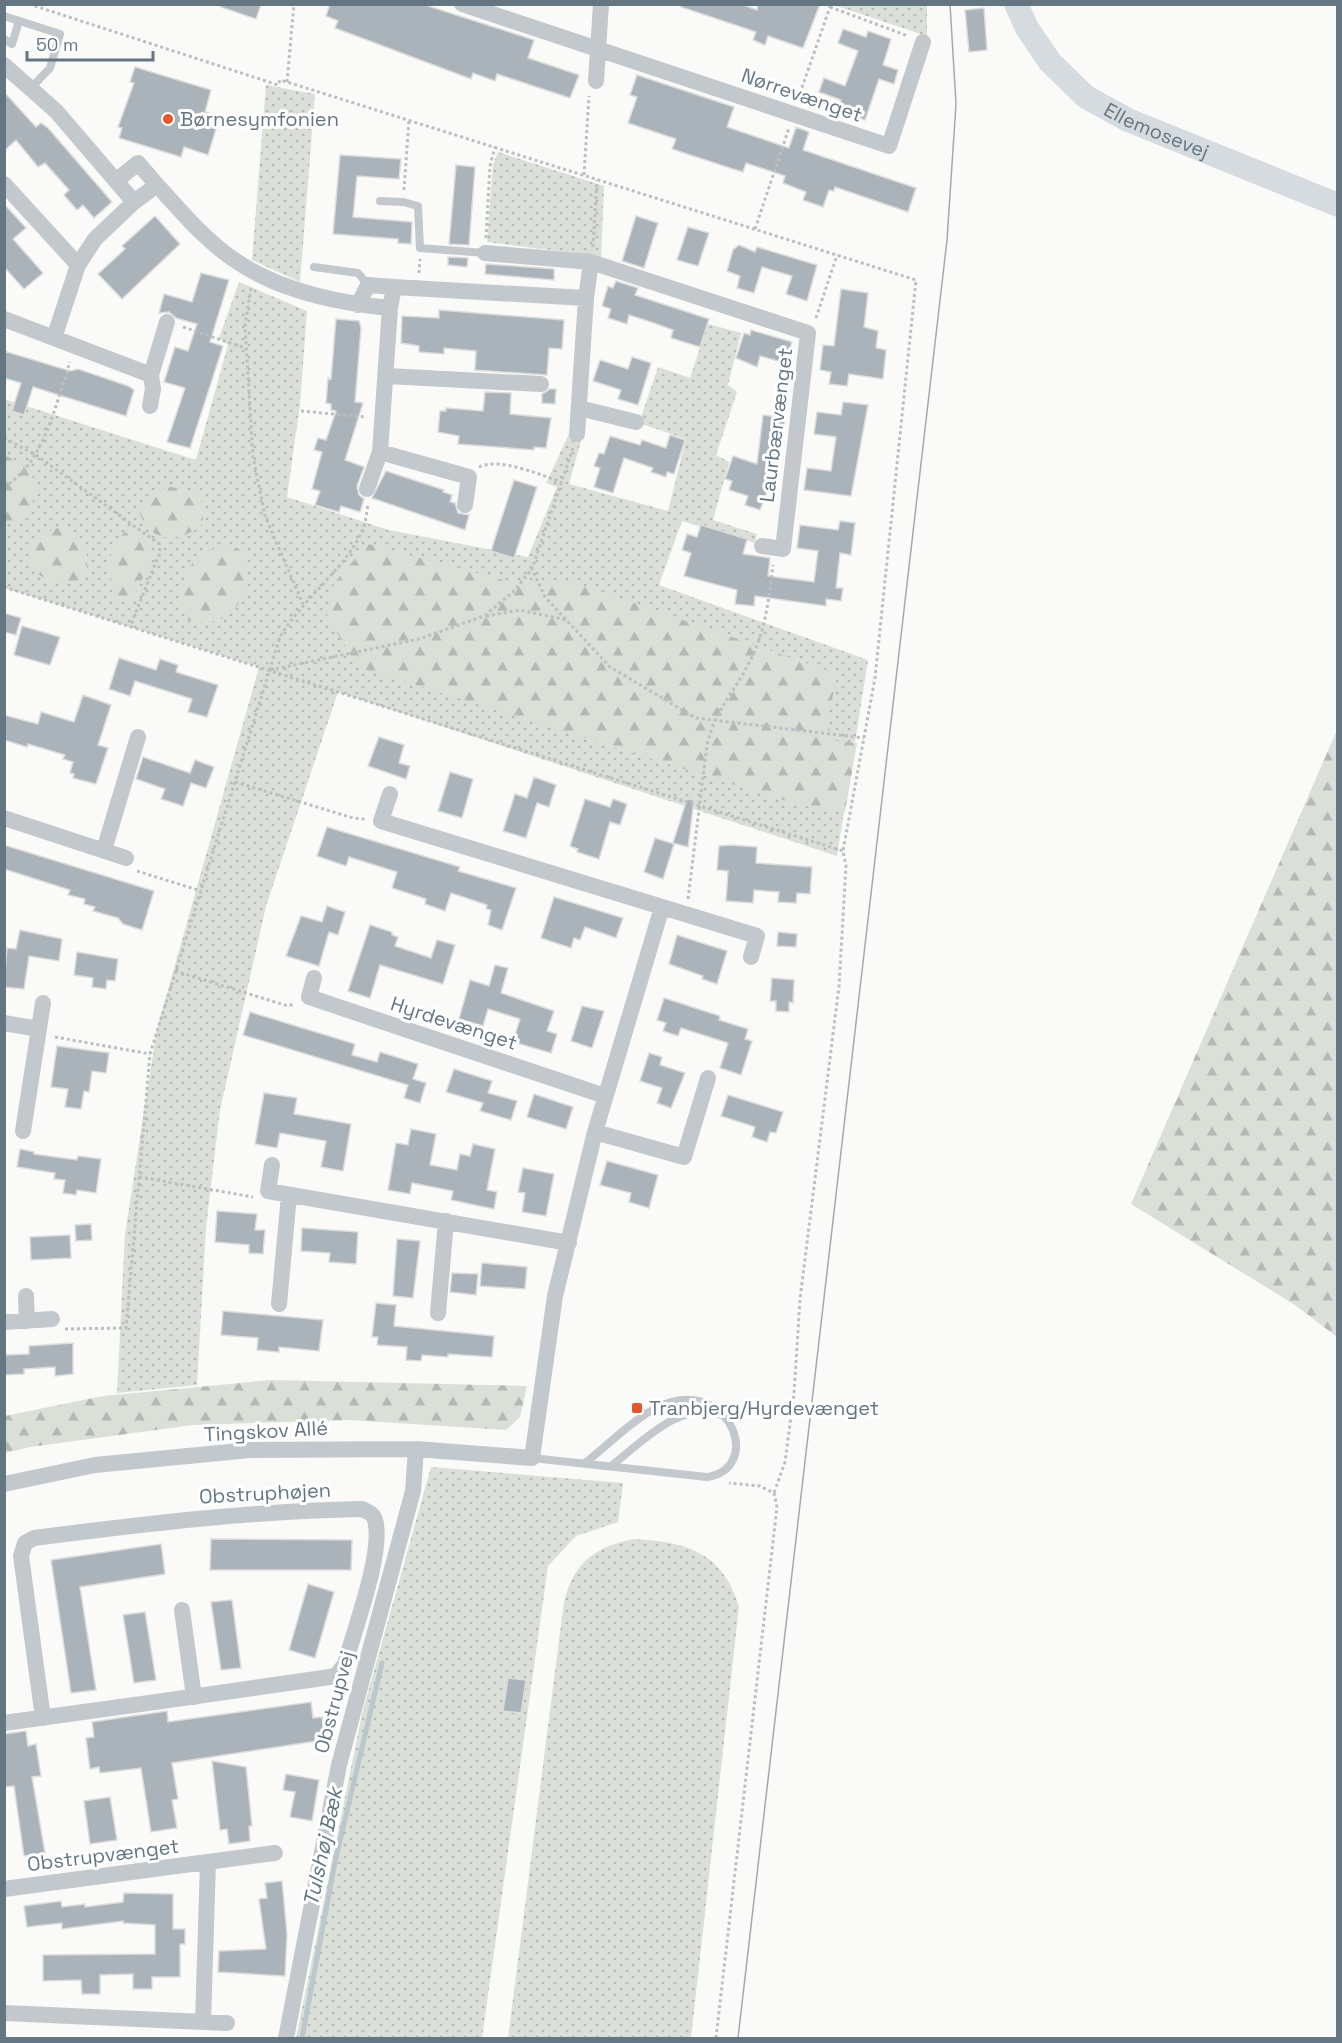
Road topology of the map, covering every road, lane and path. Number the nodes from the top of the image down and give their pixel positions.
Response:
1 (29, 4) edge
2 (294, 4) edge
3 (462, 4) edge
4 (601, 4) edge
5 (1016, 4) edge
6 (830, 7) dead end
7 (4, 16) edge
8 (19, 21) junction
9 (4, 39) edge
10 (923, 42) joint
11 (597, 49) junction
12 (4, 65) edge
13 (596, 81) joint
14 (287, 82) junction
15 (31, 88) junction
16 (409, 120) junction
17 (495, 147) junction
18 (584, 176) junction
19 (117, 180) junction
20 (597, 180) junction
21 (4, 184) edge
22 (157, 185) junction
23 (380, 201) dead end
24 (134, 202) junction
25 (403, 202) junction
26 (1338, 205) edge
27 (420, 248) junction
28 (485, 254) junction
29 (837, 255) junction
30 (591, 262) junction
31 (78, 265) junction
32 (314, 267) dead end
33 (253, 271) junction
34 (368, 285) junction
35 (394, 287) junction
36 (418, 287) junction
37 (586, 298) junction
38 (358, 305) junction
39 (390, 308) junction
40 (4, 320) edge
41 (167, 322) joint
42 (808, 333) junction
43 (54, 338) junction
44 (75, 346) junction
45 (246, 348) junction
46 (152, 375) junction
47 (387, 376) junction
48 (541, 384) dead end
49 (150, 406) dead end
50 (579, 408) junction
51 (301, 411) dead end
52 (384, 418) junction
53 (636, 422) dead end
54 (577, 434) joint
55 (4, 438) edge
56 (380, 452) junction
57 (36, 456) junction
58 (469, 477) junction
59 (561, 482) junction
60 (4, 487) edge
61 (367, 489) joint
62 (465, 505) dead end
63 (769, 547) joint
64 (532, 568) junction
65 (4, 587) edge
66 (303, 604) junction
67 (484, 616) junction
68 (567, 620) junction
69 (130, 627) junction
70 (269, 670) junction
71 (713, 720) junction
72 (138, 737) dead end
73 (864, 738) junction
74 (235, 782) junction
75 (390, 794) dead end
76 (699, 805) junction
77 (4, 818) edge
78 (381, 821) junction
79 (104, 850) junction
80 (843, 851) junction
81 (126, 858) joint
82 (201, 891) junction
83 (662, 907) junction
84 (687, 914) junction
85 (751, 957) dead end
86 (175, 971) junction
87 (314, 978) dead end
88 (309, 997) junction
89 (43, 1003) dead end
90 (4, 1023) edge
91 (39, 1029) junction
92 (150, 1054) junction
93 (708, 1078) dead end
94 (605, 1096) junction
95 (23, 1131) dead end
96 (595, 1132) junction
97 (272, 1165) dead end
98 (139, 1177) junction
99 (268, 1191) junction
100 (289, 1195) junction
101 (446, 1221) junction
102 (569, 1242) junction
103 (26, 1296) dead end
104 (279, 1304) dead end
105 (438, 1313) dead end
106 (52, 1319) dead end
107 (27, 1320) junction
108 (4, 1322) edge
109 (126, 1328) dead end
110 (726, 1417) junction
111 (416, 1449) junction
112 (532, 1458) junction
113 (585, 1463) junction
114 (611, 1466) junction
115 (707, 1477) junction
116 (4, 1484) edge
117 (774, 1493) junction
118 (182, 1610) dead end
119 (194, 1697) junction
120 (43, 1718) junction
121 (4, 1723) edge
122 (275, 1853) dead end
123 (208, 1862) junction
124 (4, 1889) edge
125 (4, 2013) edge
126 (203, 2022) junction
127 (227, 2023) dead end
128 (286, 2038) edge
129 (716, 2038) edge

1 - 14 path
2 - 14 path
3 - 11 street, Nørrevænget
4 - 11 street
5 - 26 street, Ellemosevej
6 - 10 path
7 - 8 lane
8 - 9 lane
8 - 15 lane
10 - 11 street, Nørrevænget
11 - 13 street
12 - 15 street
13 - 18 path
14 - 16 path
15 - 19 street
16 - 17 path
16 - 25 path
17 - 18 path
17 - 28 path
18 - 20 path
19 - 22 street
19 - 24 street
20 - 29 path
20 - 30 path
21 - 31 street
22 - 24 street
22 - 33 street
23 - 25 lane
24 - 31 street
25 - 27 lane
27 - 28 lane, Laurbærvænget
27 - 36 path
28 - 30 street, Laurbærvænget
29 - 42 path
29 - 73 path
30 - 37 street
30 - 42 street, Laurbærvænget
31 - 43 street
32 - 34 lane
33 - 38 street
33 - 45 path
34 - 35 street
34 - 38 street
35 - 36 street
35 - 39 street
36 - 37 street
37 - 50 street
38 - 39 street
39 - 47 street
40 - 43 street
41 - 45 path
41 - 46 street
42 - 63 street, Laurbærvænget
43 - 44 street
44 - 46 street
44 - 57 path
45 - 66 path
46 - 49 street
47 - 48 street
47 - 52 street
50 - 53 street
50 - 54 street
51 - 52 path
52 - 56 street
54 - 59 path
55 - 57 path
56 - 58 street
56 - 61 street
57 - 60 path
57 - 69 path
58 - 59 path
58 - 62 street
59 - 64 path
61 - 66 path
63 - 71 path
64 - 67 path
64 - 68 path
65 - 69 path
66 - 70 path
67 - 68 path
67 - 70 path
68 - 71 path
69 - 70 path
70 - 74 path
70 - 76 path
71 - 73 path
71 - 76 path
72 - 79 street
73 - 80 path
74 - 78 path
74 - 82 path
75 - 78 street
76 - 80 path
76 - 84 path
77 - 79 street
78 - 83 street
79 - 81 street
80 - 117 path
81 - 82 path
82 - 86 path
83 - 84 street
83 - 94 street
84 - 85 street
86 - 88 path
86 - 92 path
87 - 88 street
88 - 94 street, Hyrdevænget
89 - 91 street
90 - 91 street
91 - 92 path
91 - 95 street
92 - 98 path
93 - 96 street
94 - 96 street
96 - 102 street
97 - 99 street
98 - 99 path
98 - 109 path
99 - 100 street
100 - 101 street
100 - 104 street
101 - 102 street
101 - 105 street
102 - 112 street
103 - 107 street
106 - 107 street
107 - 108 street
110 - 113 lane
110 - 114 lane
110 - 115 lane
111 - 112 street, Tingskov Allé
111 - 116 street, Tingskov Allé
111 - 128 street, Obstrupvej
112 - 113 lane
113 - 114 lane
114 - 115 lane
115 - 117 path
117 - 129 path
118 - 119 street
119 - 120 street, Obstruphøjen
119 - 120 street, Obstruphøjen
120 - 121 street, Obstruphøjen
122 - 123 street, Obstrupvænget
123 - 124 street, Obstrupvænget
123 - 126 street, Obstrupvænget
125 - 126 street
126 - 127 street

